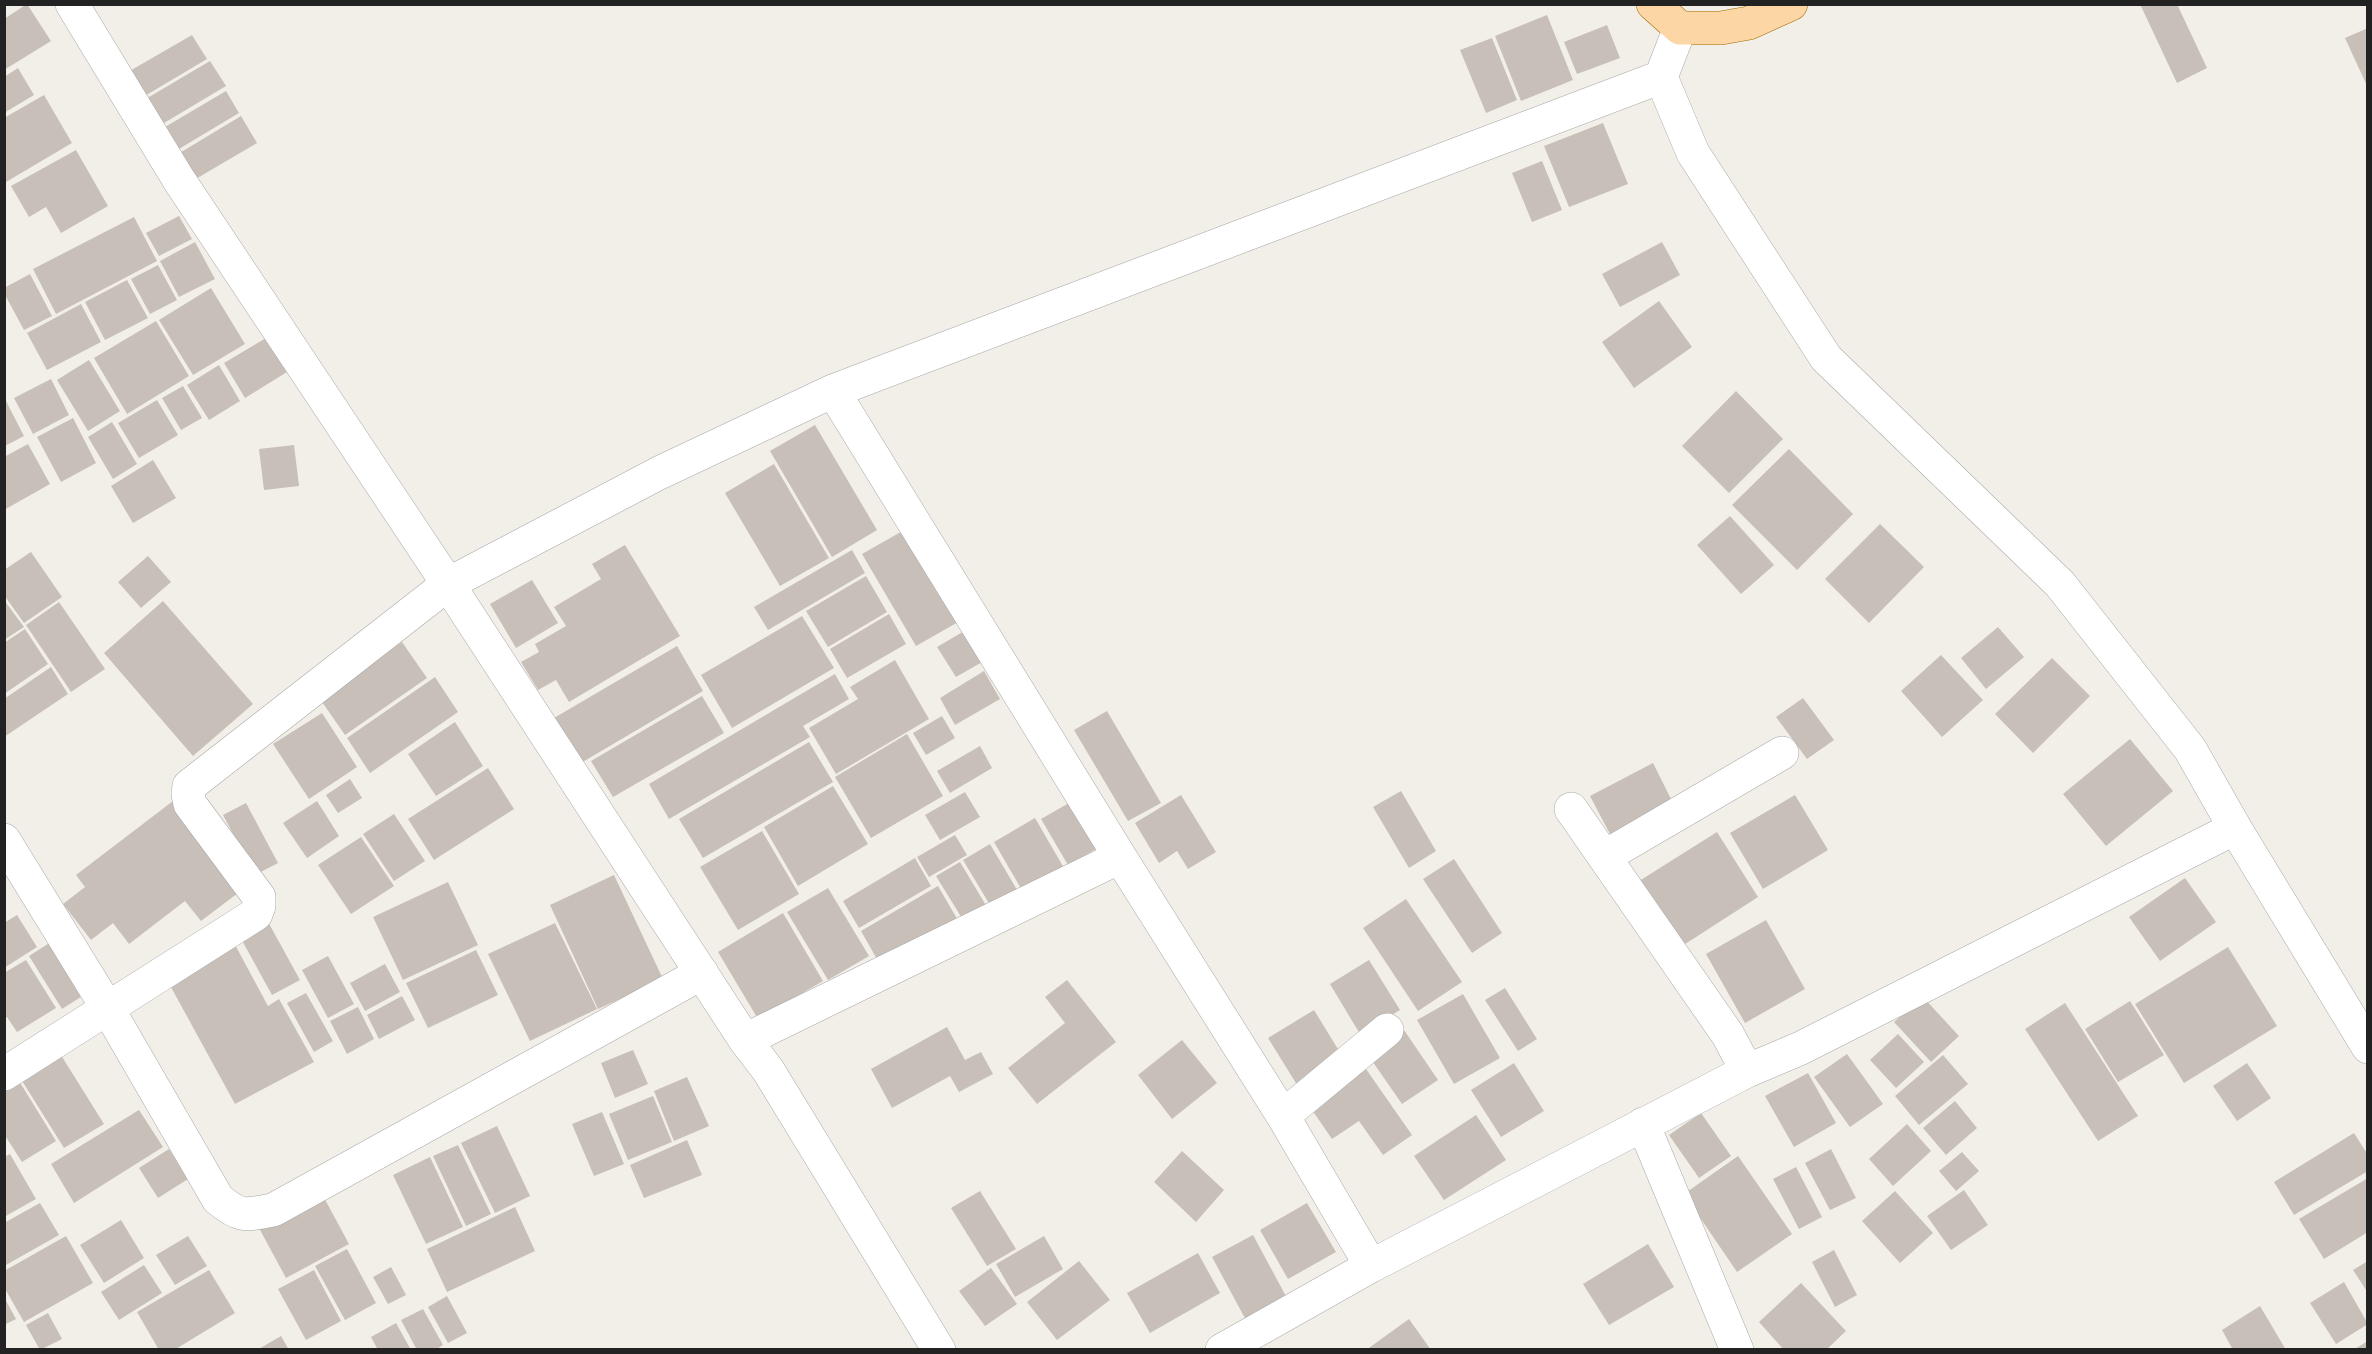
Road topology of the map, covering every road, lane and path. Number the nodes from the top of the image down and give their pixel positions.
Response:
1 (72, 4) edge
2 (1653, 4) edge
3 (1791, 4) edge
4 (1680, 28) junction
5 (1661, 77) junction
6 (833, 391) junction
7 (448, 584) junction
8 (1782, 753) dead end
9 (1571, 809) dead end
10 (2235, 828) junction
11 (4, 840) edge
12 (1120, 857) junction
13 (1604, 857) junction
14 (702, 973) junction
15 (108, 1009) junction
16 (1388, 1030) dead end
17 (746, 1040) junction
18 (2367, 1047) edge
19 (1747, 1071) junction
20 (4, 1074) edge
21 (1283, 1116) junction
22 (1642, 1124) junction
23 (1371, 1266) junction
24 (939, 1350) edge
25 (1222, 1350) edge
26 (1737, 1350) edge

1 - 7 street
2 - 4 main road
3 - 4 main road
4 - 5 street
5 - 6 street
5 - 10 street
6 - 7 street
6 - 12 street
7 - 14 street
7 - 15 street
8 - 13 street
9 - 13 street
10 - 18 street
10 - 19 street
11 - 15 street
12 - 17 street
12 - 21 street
13 - 19 street
14 - 15 street
14 - 17 street
15 - 20 street
16 - 21 street
17 - 24 street
19 - 22 street
21 - 23 street
22 - 23 street
22 - 26 street
23 - 25 street

